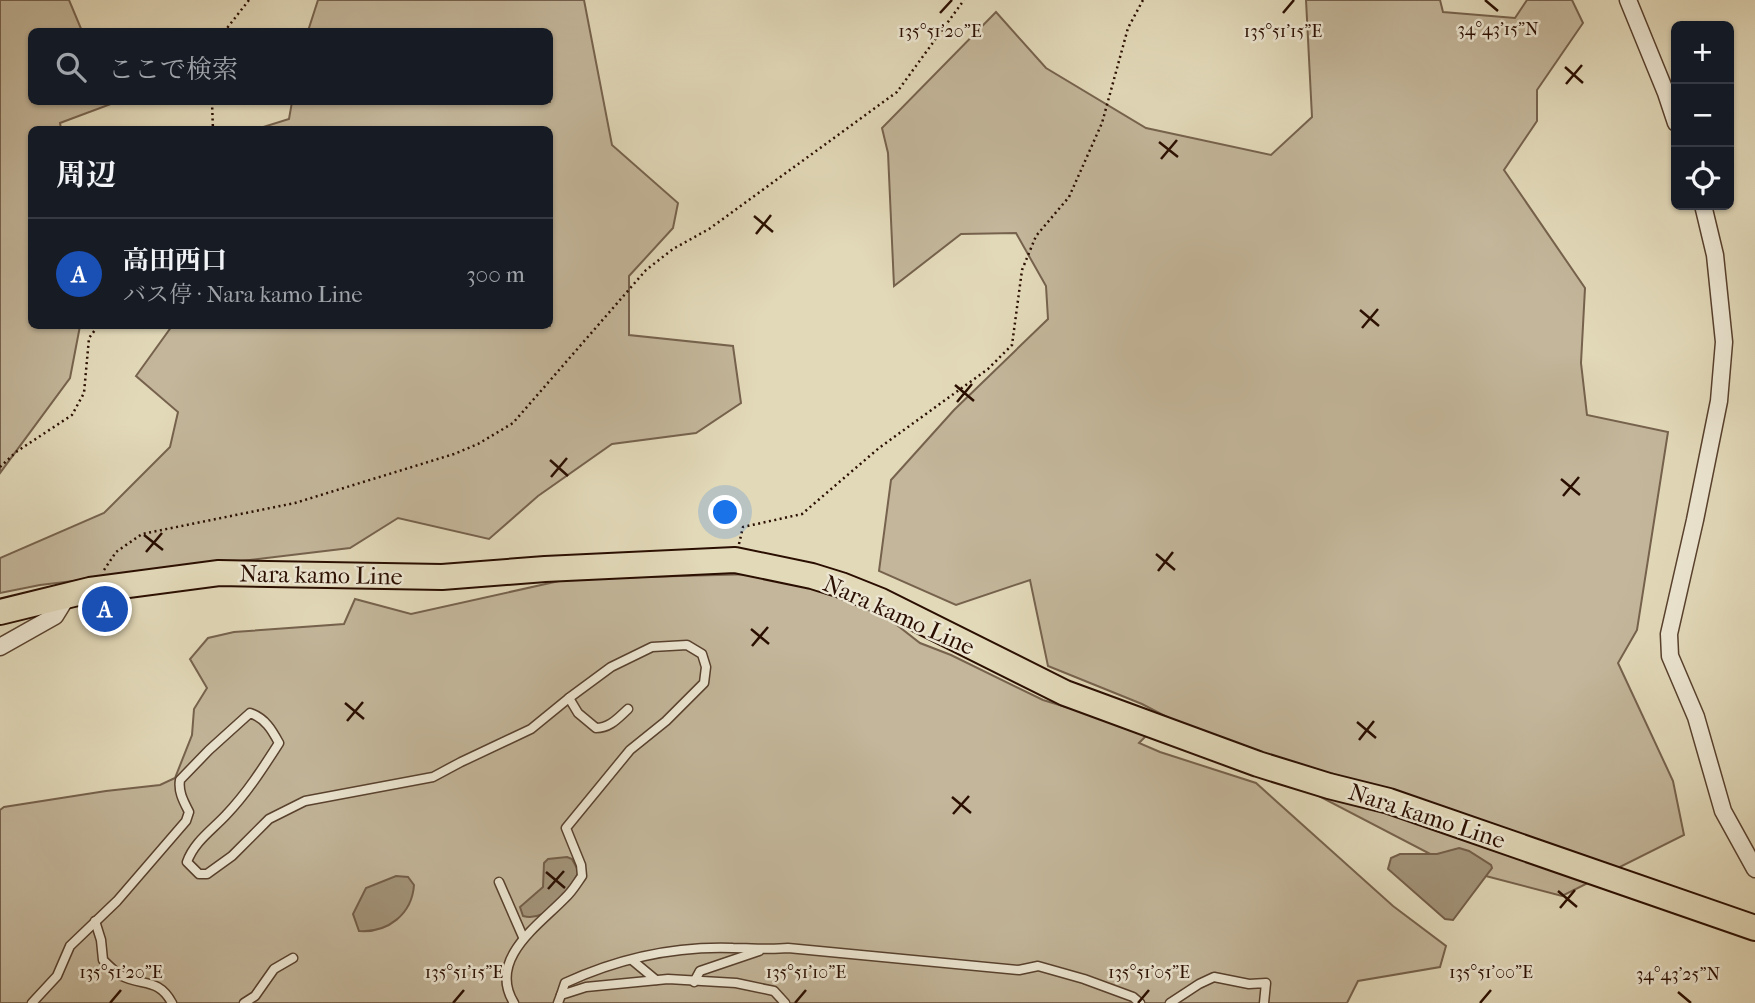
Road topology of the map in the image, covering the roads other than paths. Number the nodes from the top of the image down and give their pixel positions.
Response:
1 (1628, 0) edge
2 (1671, 106) edge
3 (1704, 210) edge
4 (79, 593) junction
5 (0, 612) edge
6 (0, 647) edge
7 (569, 698) junction
8 (628, 709) dead end
9 (1755, 869) edge
10 (499, 883) dead end
11 (95, 920) junction
12 (1755, 928) edge
13 (523, 937) junction
14 (761, 950) junction
15 (293, 958) dead end
16 (632, 960) junction
17 (656, 980) junction
18 (694, 982) junction
19 (560, 999) edge
20 (32, 1003) edge
21 (172, 1003) edge
22 (244, 1003) edge
23 (514, 1003) edge
24 (785, 1003) edge
25 (1140, 1003) edge
26 (1170, 1003) edge
27 (1264, 1003) edge

1 - 2 street
3 - 9 street
4 - 5 main road, Nara kamo Line
4 - 6 street
4 - 12 main road, Nara kamo Line
7 - 8 lane
7 - 11 lane
7 - 13 lane
10 - 13 lane
11 - 20 lane
11 - 21 lane
13 - 23 lane
14 - 16 lane
14 - 18 lane
14 - 25 lane
15 - 22 lane
16 - 17 lane
16 - 19 lane
17 - 18 lane
17 - 19 lane
18 - 24 lane
26 - 27 lane

